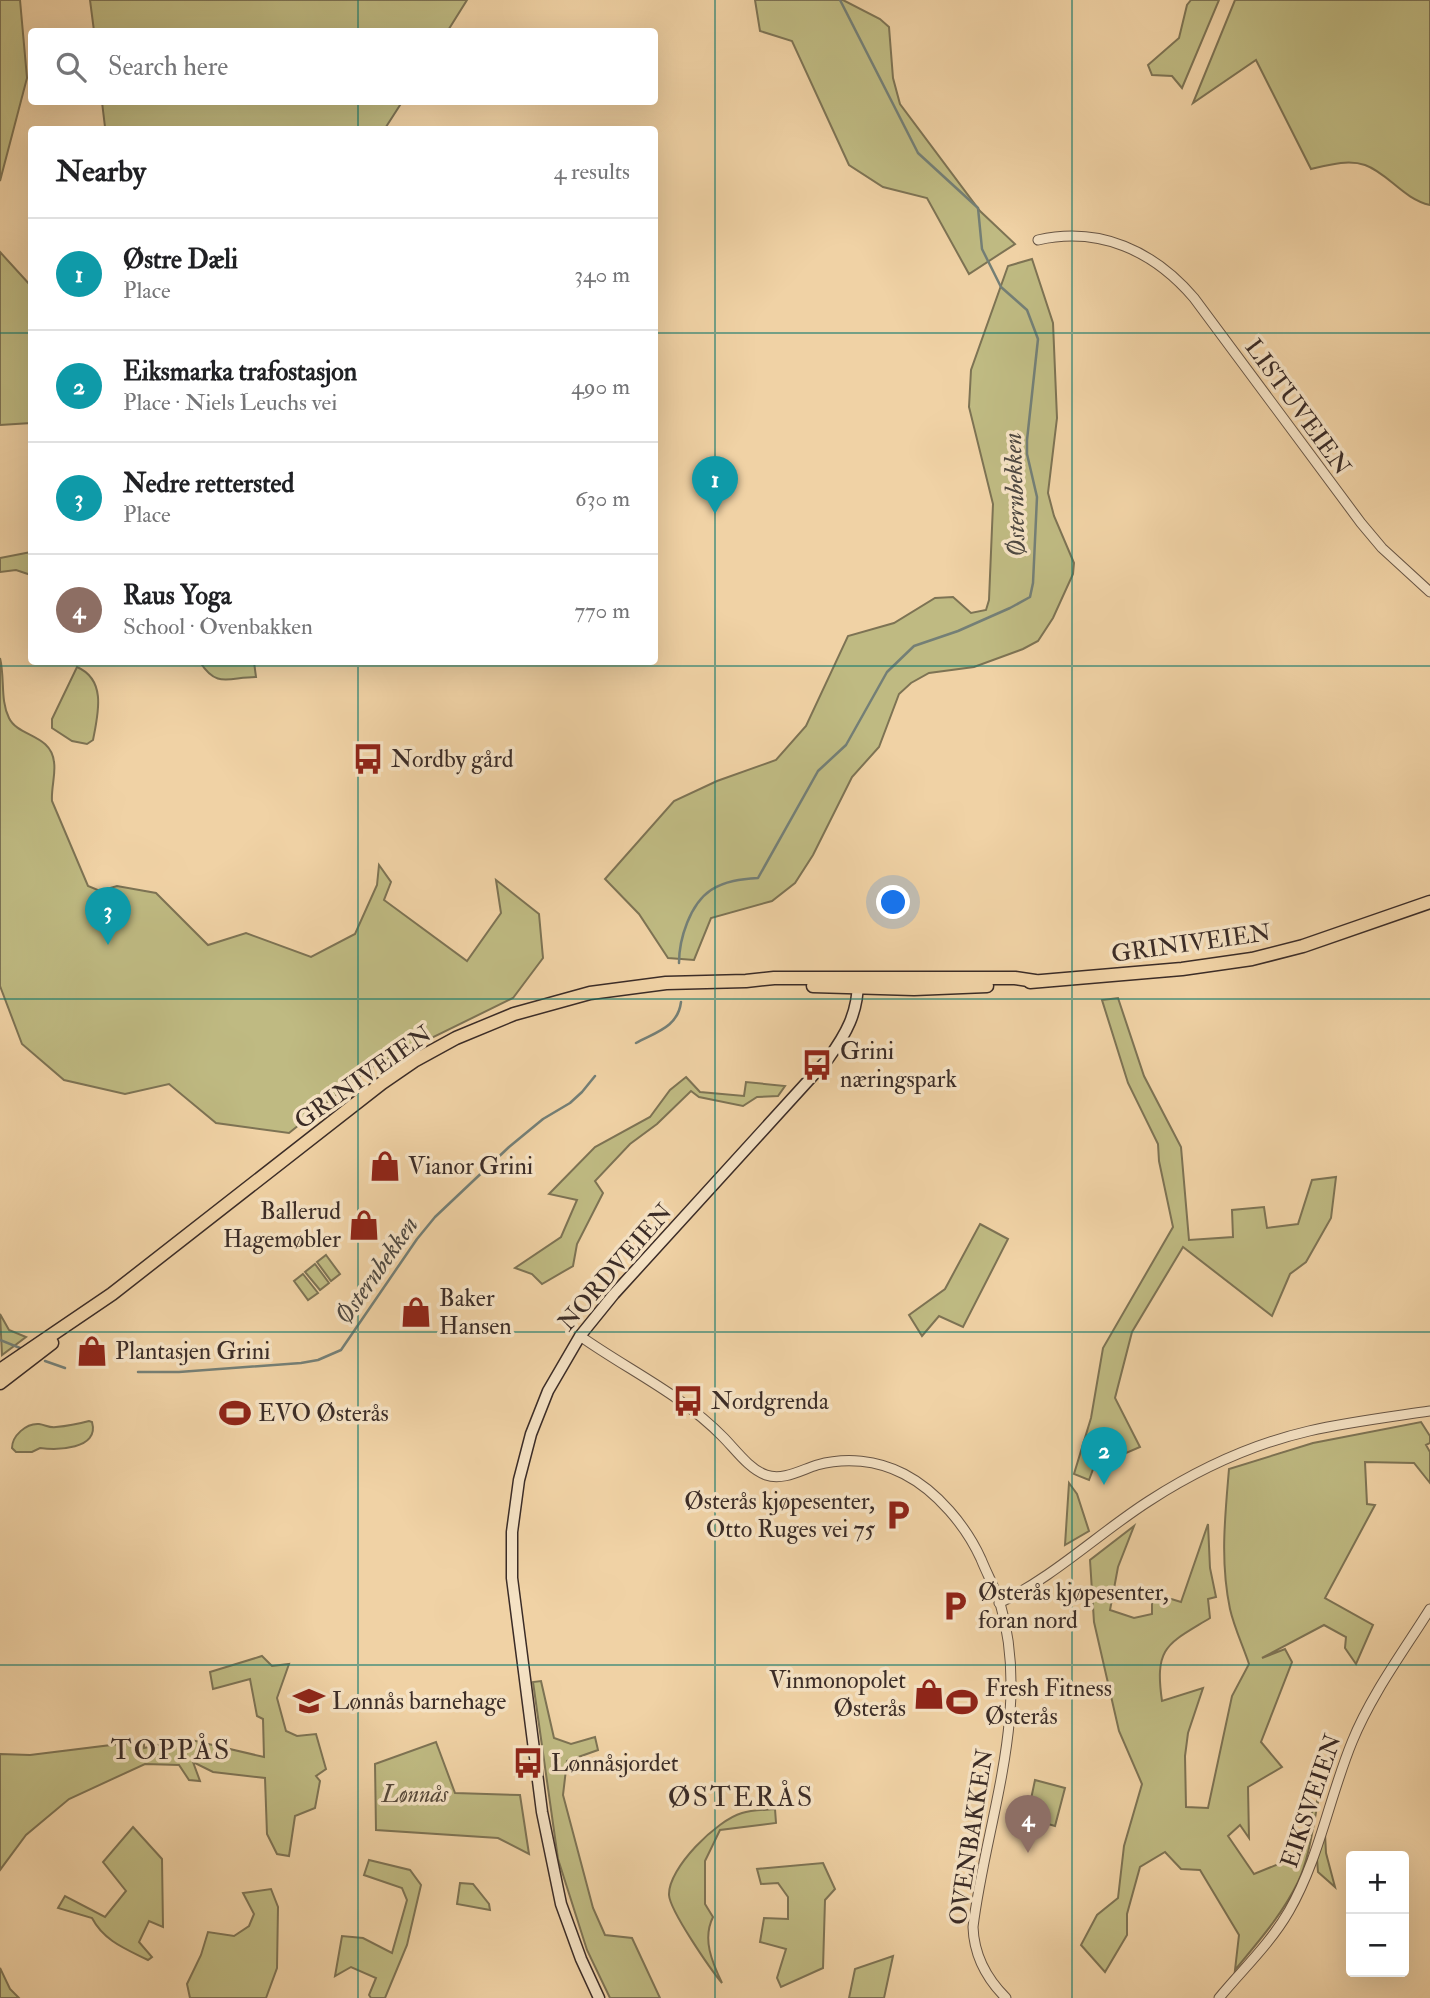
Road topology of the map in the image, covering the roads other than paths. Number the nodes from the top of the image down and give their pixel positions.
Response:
1 (1038, 240) dead end
2 (1430, 592) edge
3 (1430, 902) edge
4 (858, 983) junction
5 (92, 1309) junction
6 (580, 1336) junction
7 (0, 1370) edge
8 (0, 1383) edge
9 (1430, 1411) edge
10 (999, 1603) junction
11 (1430, 1609) edge
12 (599, 1998) edge
13 (1006, 1998) edge
14 (1219, 1998) edge

1 - 2 street, LISTUVEIEN
3 - 4 main road, GRINIVEIEN
4 - 5 main road, GRINIVEIEN
4 - 6 main road, NORDVEIEN
5 - 7 main road, GRINIVEIEN
5 - 8 main road, GRINIVEIEN
6 - 10 street, OVENBAKKEN
6 - 12 main road, NORDVEIEN
9 - 10 street
10 - 13 street, OVENBAKKEN
11 - 14 street, EIKSVEIEN

